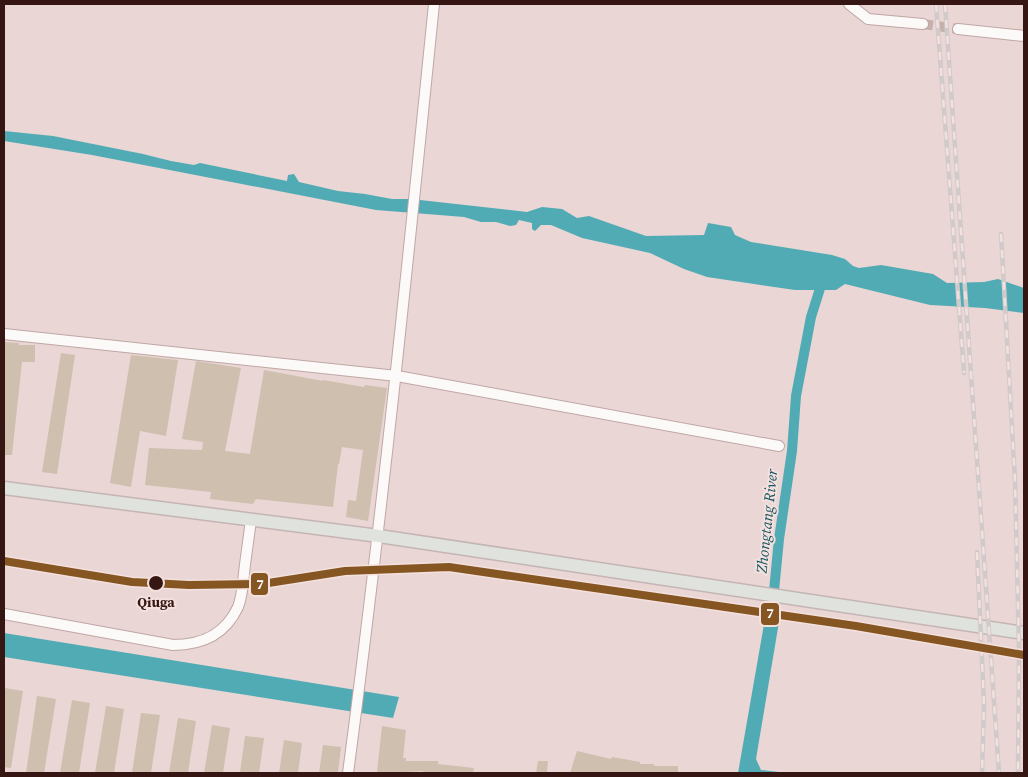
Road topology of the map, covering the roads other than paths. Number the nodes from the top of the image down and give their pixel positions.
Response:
1 (434, 4) edge
2 (849, 4) edge
3 (924, 24) tunnel mouth
4 (958, 29) tunnel mouth
5 (1024, 36) edge
6 (4, 334) edge
7 (397, 376) junction
8 (779, 446) dead end
9 (4, 488) edge
10 (251, 520) junction
11 (379, 536) junction
12 (4, 614) edge
13 (1024, 633) edge
14 (348, 773) edge

1 - 7 street
2 - 3 street
4 - 5 street
6 - 7 street
7 - 8 street
7 - 11 street
9 - 10 main road
10 - 11 main road
10 - 12 street
11 - 13 main road
11 - 14 street

